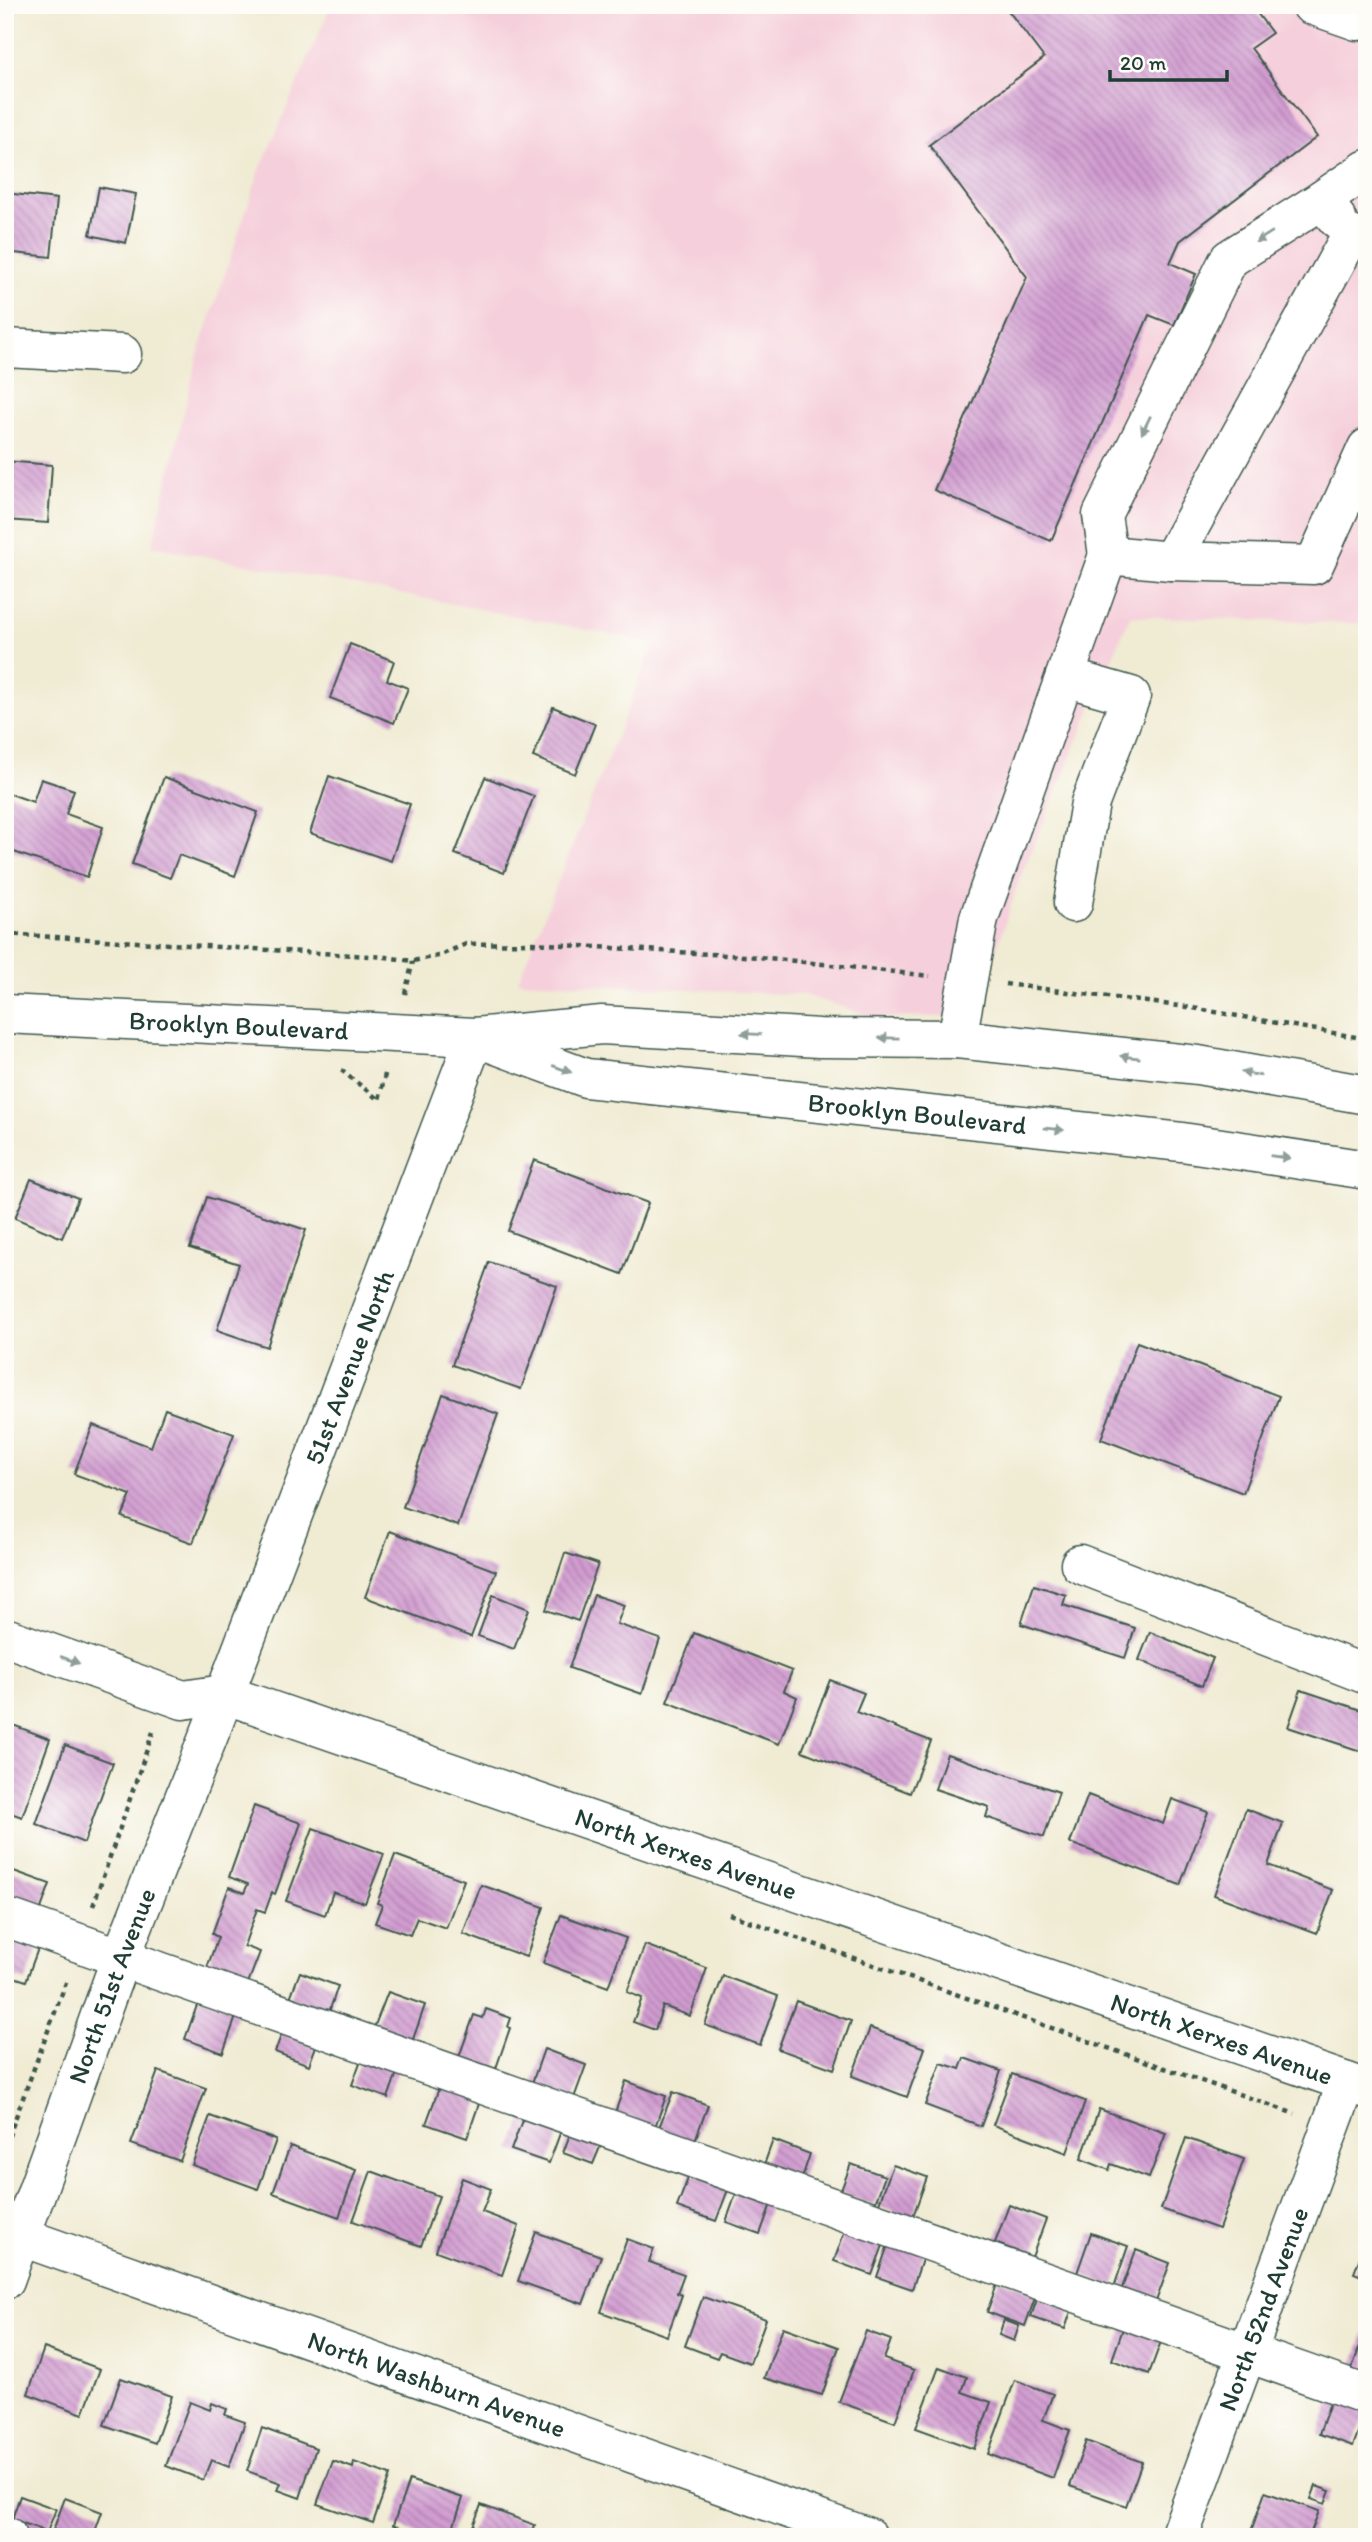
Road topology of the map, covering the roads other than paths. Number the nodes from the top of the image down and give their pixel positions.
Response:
1 (1311, 5) edge
2 (1367, 17) edge
3 (1367, 169) edge
4 (1322, 200) junction
5 (1359, 245) edge
6 (5, 348) edge
7 (122, 354) dead end
8 (1367, 448) edge
9 (1108, 555) junction
10 (1171, 561) junction
11 (1065, 677) junction
12 (1073, 903) dead end
13 (6, 1018) edge
14 (475, 1037) junction
15 (957, 1039) junction
16 (1367, 1096) edge
17 (1367, 1170) edge
18 (1080, 1564) dead end
19 (5, 1637) edge
20 (1367, 1675) edge
21 (224, 1694) junction
22 (5, 1917) edge
23 (121, 1957) junction
24 (1357, 2086) edge
25 (13, 2234) edge
26 (5, 2280) edge
27 (1247, 2353) junction
28 (1367, 2395) edge
29 (869, 2537) edge
30 (1179, 2537) edge

1 - 2 street
3 - 4 street
4 - 5 street
4 -> 9 street
5 - 10 street
6 - 7 street
8 - 10 street
9 - 10 street
9 - 11 street
11 - 12 street
11 - 15 street
13 - 14 street, Brooklyn Boulevard
15 -> 14 street, Brooklyn Boulevard
14 -> 17 street, Brooklyn Boulevard
14 - 21 street, 51st Avenue North
16 -> 15 street, Brooklyn Boulevard
18 - 20 street
19 -> 21 street, North Xerxes Avenue
21 - 23 street, North 51st Avenue
21 - 24 street, North Xerxes Avenue
22 - 23 street
23 - 25 street, North 51st Avenue
23 - 27 street
24 - 27 street, North 52nd Avenue
25 - 26 street, North 51st Avenue
25 - 29 street, North Washburn Avenue
27 - 28 street
27 - 30 street, North 52nd Avenue

